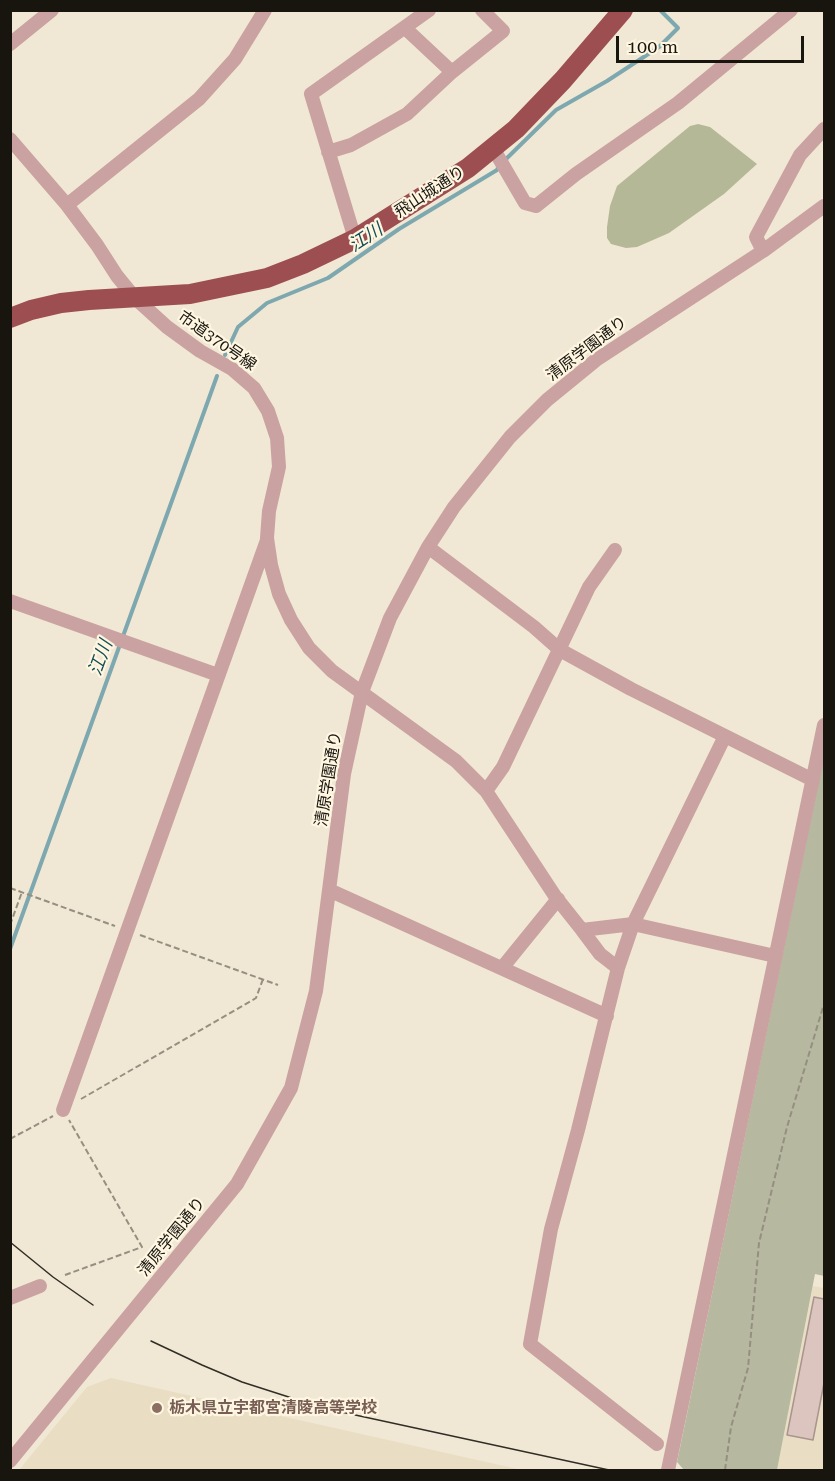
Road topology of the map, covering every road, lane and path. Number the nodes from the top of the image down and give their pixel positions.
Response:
1 (52, 10) edge
2 (265, 10) edge
3 (429, 10) edge
4 (482, 10) edge
5 (623, 10) edge
6 (791, 10) edge
7 (405, 28) junction
8 (10, 44) edge
9 (452, 72) junction
10 (825, 129) edge
11 (10, 139) edge
12 (493, 148) junction
13 (328, 152) junction
14 (67, 205) junction
15 (825, 206) edge
16 (355, 239) junction
17 (763, 251) junction
18 (135, 298) junction
19 (10, 318) edge
20 (267, 538) junction
21 (428, 547) junction
22 (615, 550) dead end
23 (10, 601) edge
24 (560, 650) junction
25 (218, 675) junction
26 (362, 692) junction
27 (825, 725) edge
28 (725, 736) junction
29 (813, 780) junction
30 (486, 791) junction
31 (10, 888) edge
32 (329, 890) junction
33 (22, 892) junction
34 (558, 899) junction
35 (633, 924) junction
36 (10, 925) edge
37 (128, 930) junction
38 (582, 930) junction
39 (775, 956) junction
40 (502, 968) junction
41 (618, 968) junction
42 (264, 979) junction
43 (278, 985) dead end
44 (825, 1004) edge
45 (607, 1016) junction
46 (63, 1110) junction
47 (10, 1139) edge
48 (65, 1275) dead end
49 (40, 1286) dead end
50 (10, 1298) edge
51 (657, 1444) dead end
52 (10, 1461) edge
53 (668, 1470) edge
54 (725, 1470) edge

1 - 8 street
2 - 14 street
3 - 7 street
4 - 9 street
5 - 12 highway, 飛山城通り
6 - 12 street
7 - 9 street
7 - 13 street
9 - 13 street
10 - 17 street
11 - 14 street, 市道370号線
12 - 16 highway, 飛山城通り
13 - 16 street
14 - 18 street, 市道370号線
15 - 17 street, 清原学園通り
16 - 18 highway, 飛山城通り
17 - 21 street, 清原学園通り
18 - 19 highway, 飛山城通り
18 - 20 street, 市道370号線
20 - 25 street
20 - 26 street, 市道370号線
21 - 24 street
21 - 26 street, 清原学園通り
22 - 24 street
23 - 25 street
24 - 28 street
24 - 30 street
25 - 37 street
26 - 30 street, 市道370号線
26 - 32 street, 清原学園通り
27 - 29 street
28 - 29 street
28 - 35 street
29 - 39 street
30 - 34 street, 市道370号線
31 - 33 path
32 - 40 street
32 - 52 street, 清原学園通り
33 - 36 path
33 - 37 path
34 - 38 street, 市道370号線
34 - 40 street
35 - 38 street
35 - 39 street
35 - 41 street
37 - 42 path
37 - 46 street
38 - 41 street, 市道370号線
39 - 53 street
40 - 45 street
41 - 45 street
42 - 43 path
42 - 46 path
44 - 54 path
45 - 51 street
46 - 47 path
46 - 48 path
49 - 50 street

